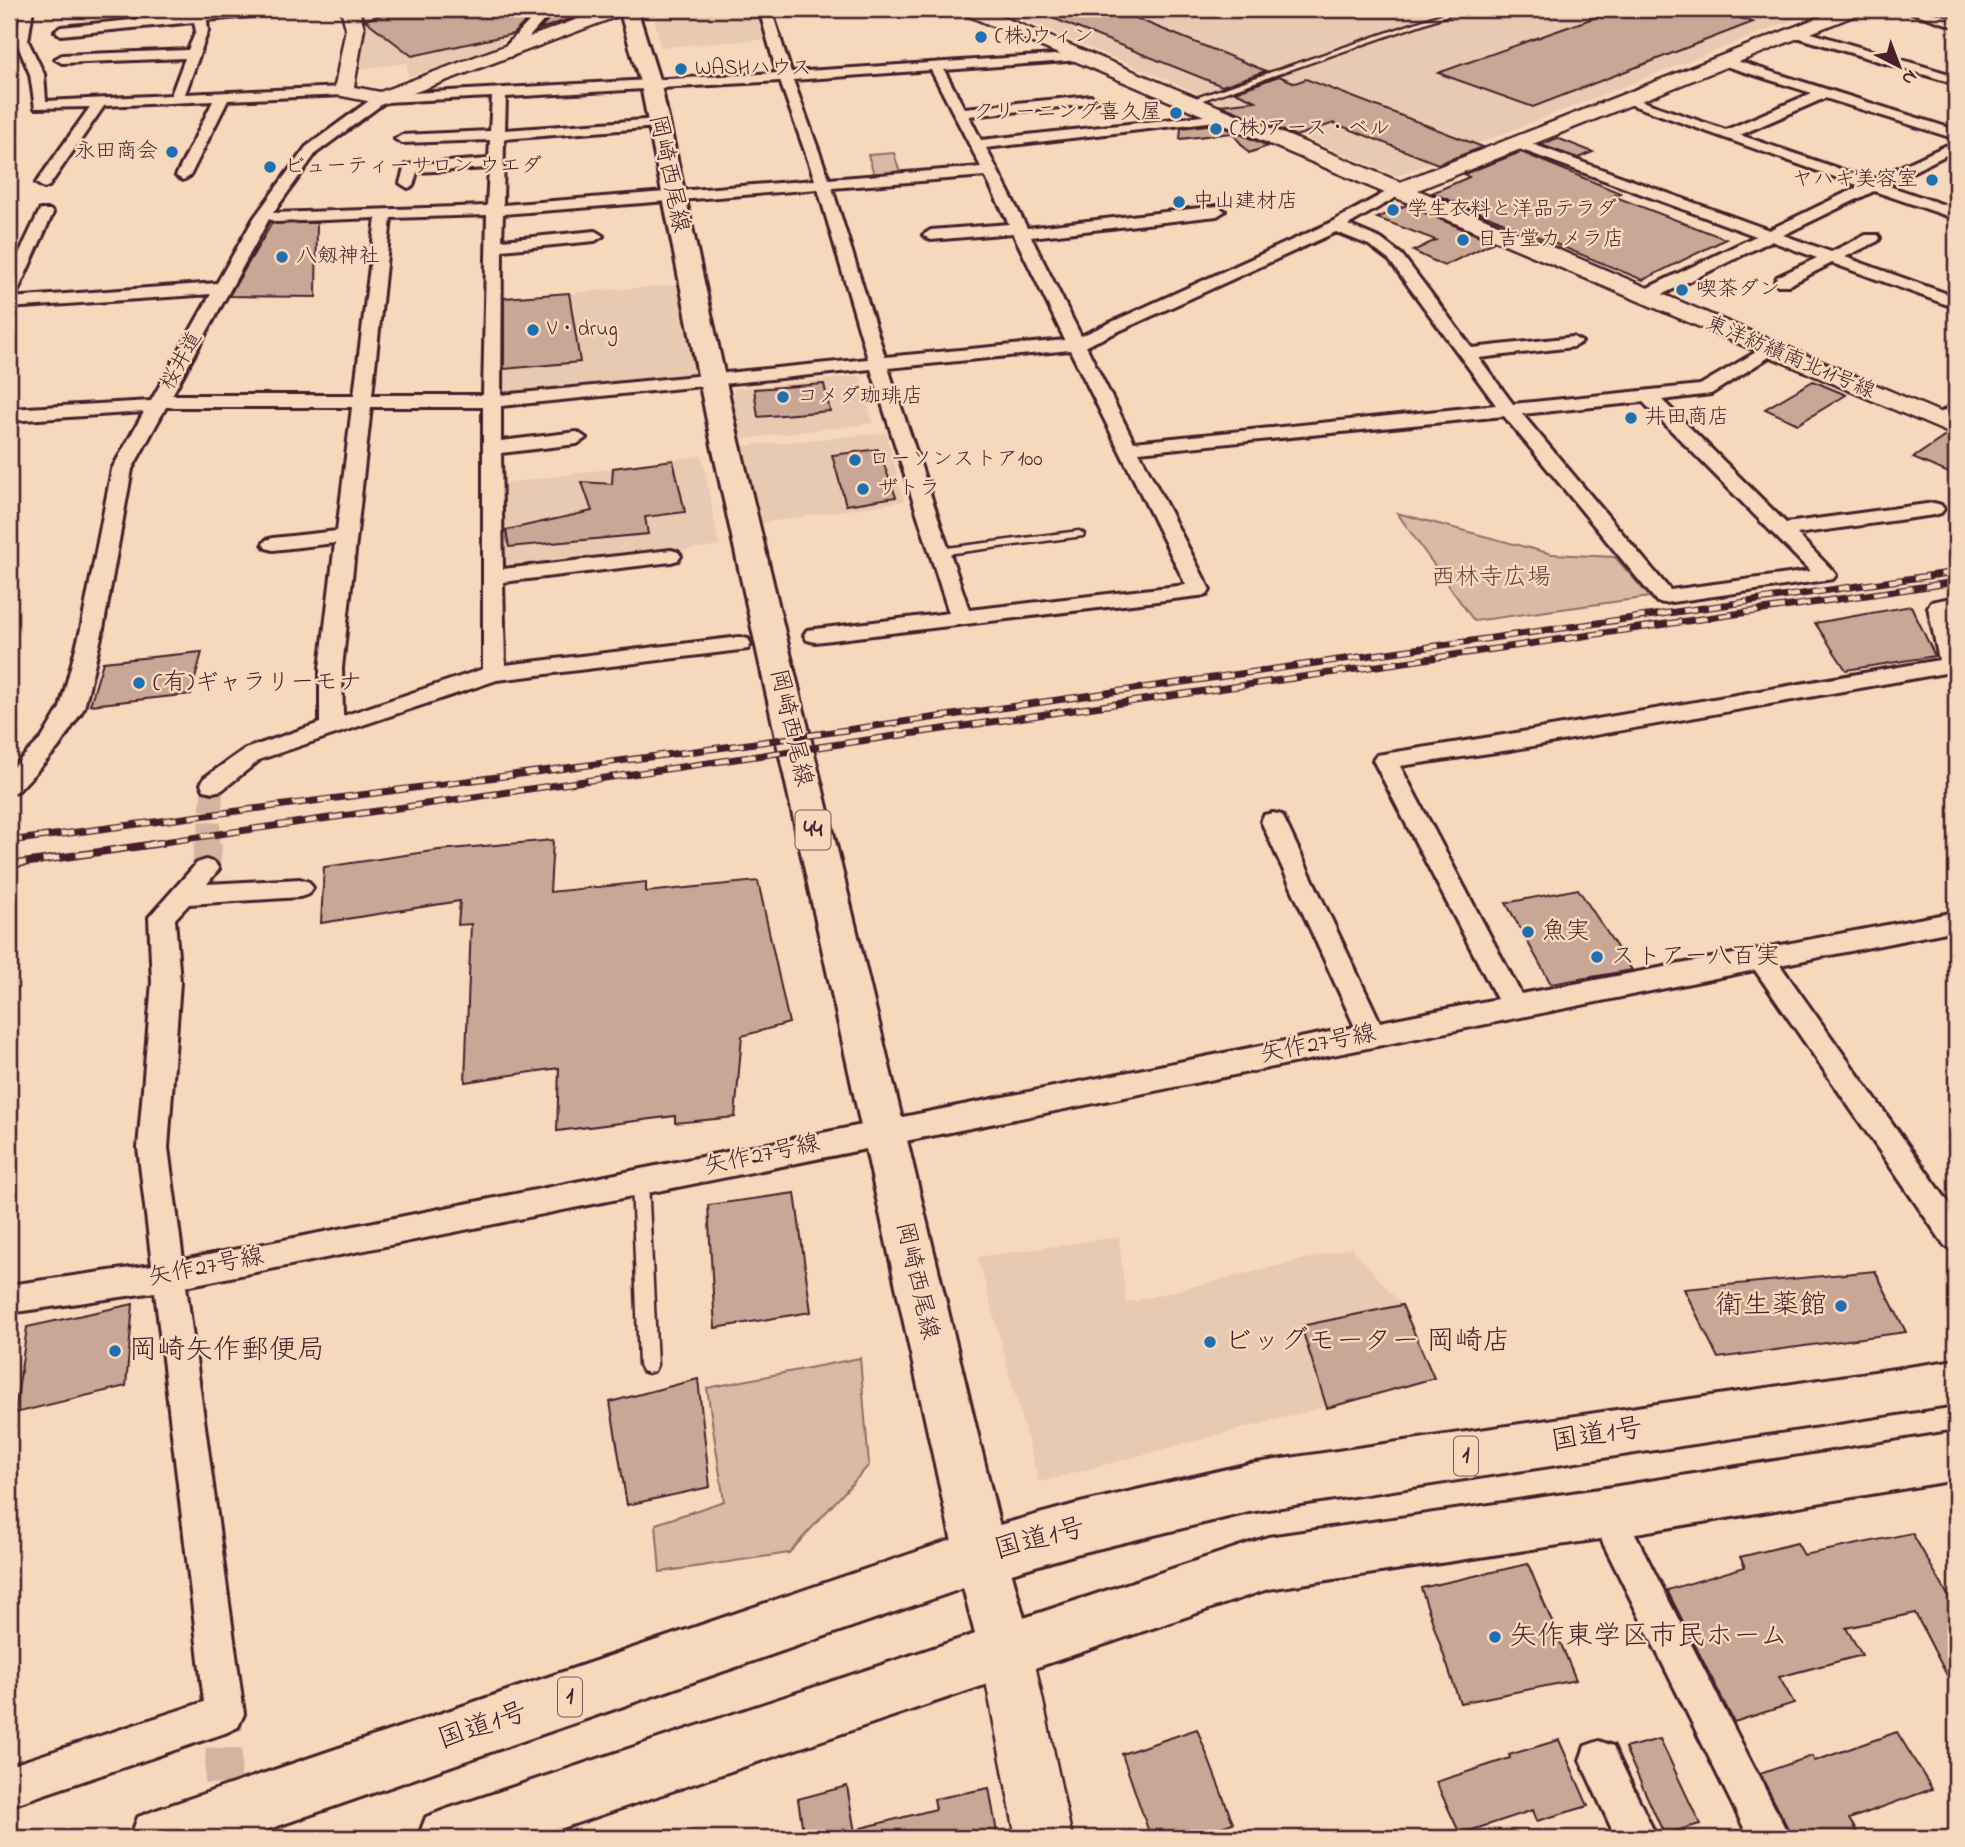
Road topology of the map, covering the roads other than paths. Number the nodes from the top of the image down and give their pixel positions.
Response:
1 (27, 9) edge
2 (282, 9) edge
3 (350, 9) edge
4 (548, 9) edge
5 (620, 9) edge
6 (628, 9) edge
7 (765, 9) edge
8 (968, 9) edge
9 (1462, 9) edge
10 (1855, 9) edge
11 (1906, 9) edge
12 (199, 13) edge
13 (1956, 23) edge
14 (61, 31) dead end
15 (1796, 32) junction
16 (507, 53) junction
17 (193, 54) junction
18 (1081, 56) junction
19 (62, 59) dead end
20 (1724, 61) junction
21 (935, 66) junction
22 (785, 76) junction
23 (1956, 80) edge
24 (651, 86) junction
25 (344, 91) junction
26 (1824, 93) junction
27 (499, 95) junction
28 (223, 96) junction
29 (177, 98) junction
30 (382, 98) junction
31 (1091, 100) dead end
32 (1625, 100) junction
33 (1191, 101) junction
34 (100, 102) junction
35 (960, 113) junction
36 (1225, 116) junction
37 (658, 123) junction
38 (497, 135) junction
39 (1727, 135) junction
40 (1956, 135) edge
41 (402, 139) dead end
42 (1516, 143) junction
43 (977, 145) junction
44 (1956, 145) edge
45 (496, 163) junction
46 (991, 171) junction
47 (183, 176) dead end
48 (44, 183) dead end
49 (408, 183) dead end
50 (824, 185) junction
51 (1873, 186) junction
52 (1397, 191) junction
53 (673, 197) junction
54 (493, 211) junction
55 (1217, 211) dead end
56 (45, 214) dead end
57 (384, 214) junction
58 (1956, 214) edge
59 (276, 217) dead end
60 (1336, 226) junction
61 (1021, 230) junction
62 (930, 235) dead end
63 (1771, 235) junction
64 (595, 236) dead end
65 (1872, 239) dead end
66 (493, 246) junction
67 (1832, 257) junction
68 (1783, 281) dead end
69 (223, 288) junction
70 (9, 293) edge
71 (1645, 296) junction
72 (9, 303) edge
73 (1956, 303) edge
74 (1573, 342) dead end
75 (1077, 344) junction
76 (1768, 350) junction
77 (1467, 354) junction
78 (878, 364) junction
79 (712, 380) junction
80 (1646, 394) junction
81 (363, 401) junction
82 (491, 401) junction
83 (159, 403) junction
84 (1508, 409) junction
85 (9, 415) edge
86 (1950, 419) edge
87 (577, 439) dead end
88 (491, 448) junction
89 (1126, 448) junction
90 (1934, 509) dead end
91 (1781, 530) junction
92 (1079, 534) dead end
93 (347, 536) junction
94 (273, 544) dead end
95 (939, 552) junction
96 (671, 555) dead end
97 (492, 577) junction
98 (1956, 603) edge
99 (961, 618) junction
100 (815, 635) dead end
101 (740, 644) dead end
102 (494, 673) junction
103 (332, 726) junction
104 (213, 784) dead end
105 (9, 785) edge
106 (1273, 821) dead end
107 (206, 869) tunnel mouth
108 (300, 888) dead end
109 (182, 895) junction
110 (1956, 921) edge
111 (1762, 958) junction
112 (1514, 1006) junction
113 (1372, 1035) junction
114 (882, 1132) junction
115 (640, 1181) junction
116 (1956, 1237) edge
117 (170, 1276) junction
118 (9, 1299) edge
119 (648, 1365) dead end
120 (1956, 1382) edge
121 (1956, 1456) edge
122 (1606, 1513) junction
123 (981, 1556) junction
124 (1006, 1650) junction
125 (1599, 1760) dead end
126 (9, 1786) edge
127 (159, 1838) edge
128 (447, 1838) edge
129 (1044, 1838) edge
130 (1637, 1838) edge
131 (1770, 1838) edge

1 - 34 street
2 - 12 street
3 - 25 street
4 - 16 street
5 - 16 street, 桜井道
6 - 24 main road, 岡崎西尾線 / 44
7 - 22 street
8 - 18 street, 東洋紡績南北11号線
9 - 33 lane
10 - 15 street
11 - 13 street
12 - 14 street
12 - 17 street
15 - 20 street
15 - 23 street
16 - 30 street, 桜井道
17 - 19 street
17 - 29 street
18 - 21 street
18 - 33 street, 東洋紡績南北11号線
20 - 26 street
20 - 32 street
21 - 22 street
21 - 35 street
22 - 24 street
22 - 50 street
24 - 27 street
24 - 37 main road, 岡崎西尾線 / 44
25 - 28 street
25 - 30 street
26 - 39 street
26 - 40 street
27 - 30 street
27 - 38 street
28 - 29 street
28 - 47 street
29 - 34 street
30 - 69 street, 桜井道
31 - 35 street
32 - 39 street
32 - 42 street
33 - 36 street, 東洋紡績南北11号線
34 - 48 street
35 - 43 street
36 - 43 street
36 - 52 street, 東洋紡績南北11号線
37 - 38 street
37 - 53 main road, 岡崎西尾線 / 44
38 - 41 street
38 - 45 street
39 - 51 street
42 - 52 street
42 - 63 street
43 - 46 street
44 - 51 street
45 - 49 street
45 - 54 street
46 - 50 street
46 - 61 street
50 - 53 street
50 - 78 street
51 - 58 street
51 - 63 street
52 - 60 street
52 - 71 street, 東洋紡績南北11号線
53 - 54 street
53 - 79 main road, 岡崎西尾線 / 44
54 - 57 street
54 - 66 street
55 - 61 street
56 - 70 street
57 - 59 street
57 - 81 street
60 - 75 street
60 - 77 street
61 - 62 street
61 - 75 street
63 - 67 street
63 - 71 street
64 - 66 street
65 - 67 street
66 - 82 street
67 - 68 street
67 - 73 street
69 - 72 street
69 - 83 street, 桜井道
71 - 76 street, 東洋紡績南北11号線
74 - 77 street
75 - 78 street
75 - 89 street
76 - 80 street
76 - 86 street, 東洋紡績南北11号線
77 - 84 street
78 - 79 street
78 - 95 street
79 - 82 street
79 - 114 main road, 岡崎西尾線 / 44
80 - 84 street
80 - 91 street
81 - 82 street
81 - 83 street
81 - 93 street
82 - 88 street
83 - 85 street
83 - 105 street, 桜井道
84 - 89 street
84 - 91 street
87 - 88 street
88 - 97 street
89 - 99 street
90 - 91 street
92 - 95 lane
93 - 94 street
93 - 103 street
95 - 99 street
96 - 97 street
97 - 102 street
98 - 112 street
99 - 100 street
101 - 102 street
102 - 103 street
103 - 104 street
106 - 113 street
107 - 109 street
108 - 109 street
109 - 117 street
110 - 111 street
111 - 112 street
111 - 116 street
112 - 113 street, 矢作27号線
113 - 114 street, 矢作27号線
114 - 115 street, 矢作27号線
114 - 123 main road, 岡崎西尾線 / 44
115 - 117 street, 矢作27号線
115 - 119 lane
117 - 118 street, 矢作27号線
117 - 126 street
120 - 123 main road, 国道1号 / 1
121 - 122 main road
122 - 124 main road
122 - 131 street
123 - 124 main road, 岡崎西尾線 / 44
123 - 127 main road, 国道1号 / 1
124 - 128 main road
124 - 129 street
125 - 130 street

